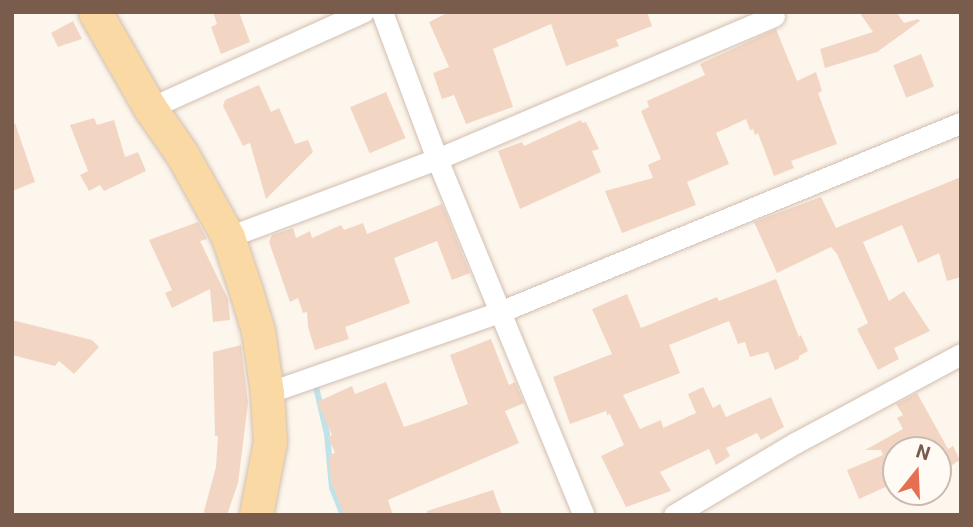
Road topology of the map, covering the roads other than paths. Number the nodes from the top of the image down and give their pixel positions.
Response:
1 (95, 12) edge
2 (363, 12) edge
3 (382, 12) edge
4 (774, 16) dead end
5 (150, 108) junction
6 (961, 124) edge
7 (437, 159) junction
8 (228, 237) junction
9 (502, 311) junction
10 (961, 354) edge
11 (268, 393) junction
12 (256, 515) edge
13 (584, 515) edge
14 (674, 515) edge

1 - 5 main road
2 - 5 street
3 - 7 street
4 - 7 street
5 - 8 main road
6 - 9 street
7 - 8 street
7 - 9 street
8 - 11 main road
9 - 11 street
9 - 13 street
10 - 14 street
11 - 12 main road

